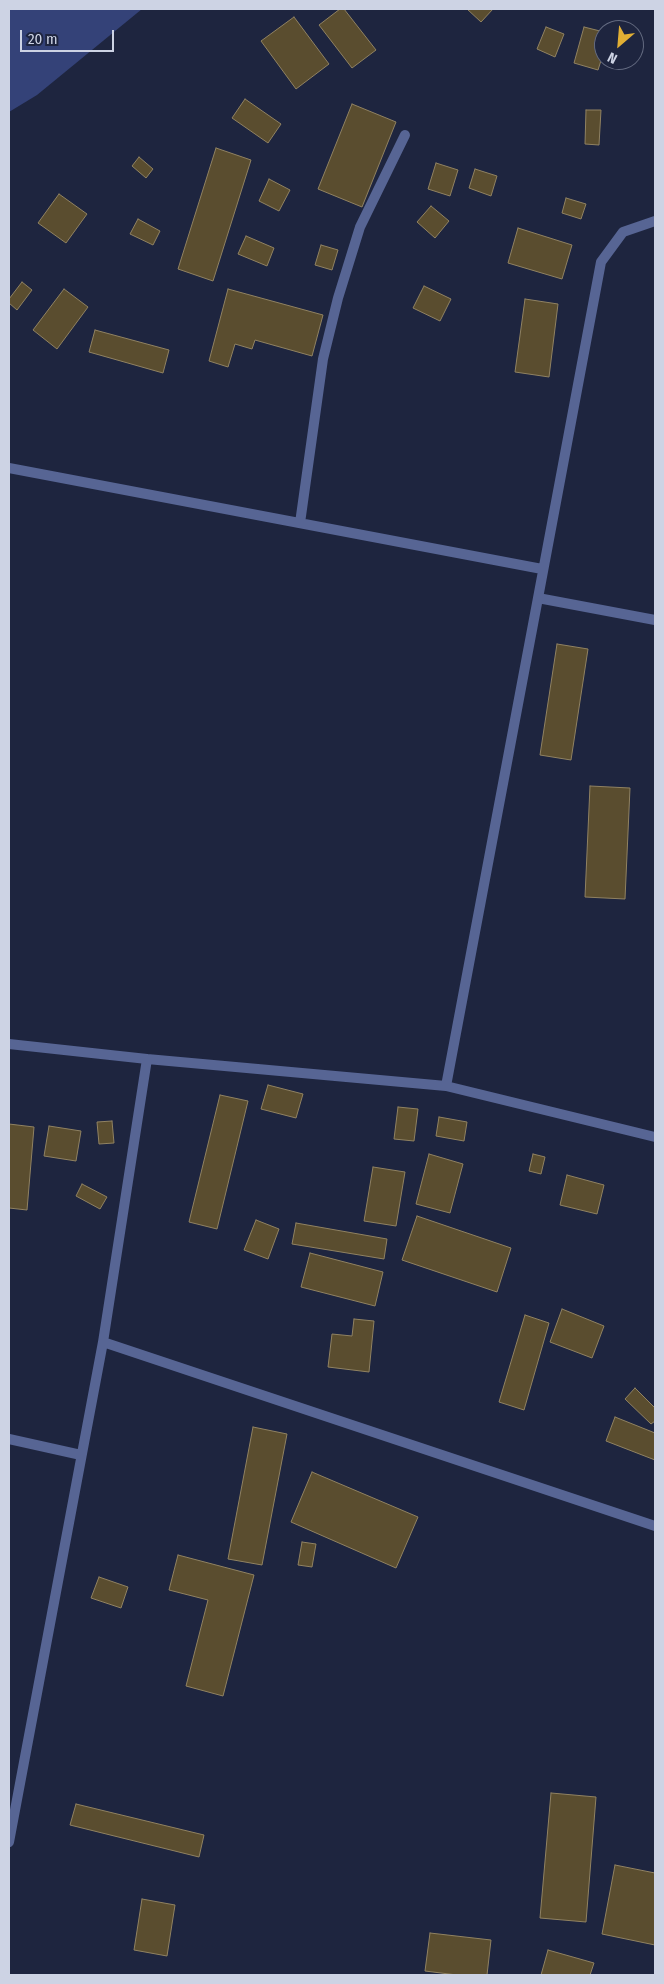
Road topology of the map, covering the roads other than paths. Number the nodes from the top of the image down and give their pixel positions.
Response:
1 (405, 135) dead end
2 (655, 221) edge
3 (9, 468) edge
4 (300, 523) junction
5 (542, 569) junction
6 (538, 598) junction
7 (655, 620) edge
8 (9, 1044) edge
9 (147, 1059) junction
10 (446, 1086) junction
11 (655, 1137) edge
12 (103, 1342) junction
13 (9, 1439) edge
14 (81, 1455) junction
15 (655, 1526) edge
16 (9, 1842) edge

1 - 4 street
2 - 5 street
3 - 4 street
4 - 5 street
5 - 6 street
6 - 7 street
6 - 10 street
8 - 9 street
9 - 10 street
9 - 12 street
10 - 11 street
12 - 14 street
12 - 15 street
13 - 14 street
14 - 16 street

